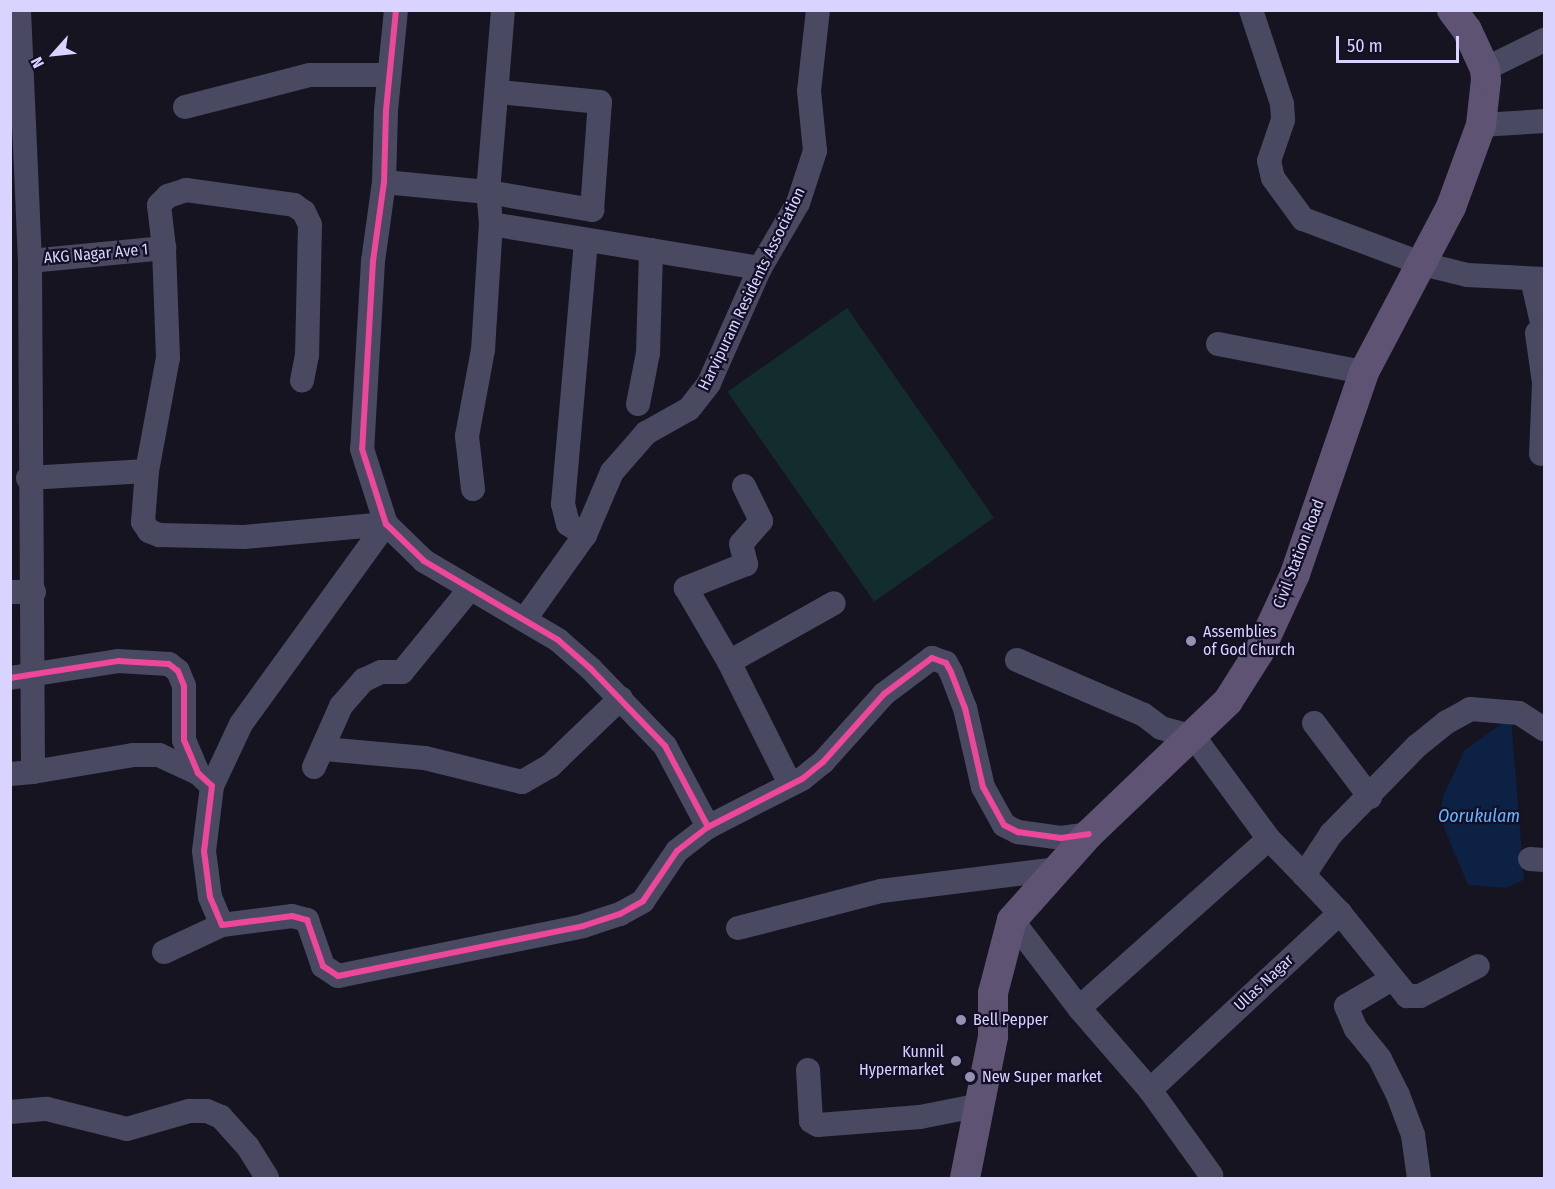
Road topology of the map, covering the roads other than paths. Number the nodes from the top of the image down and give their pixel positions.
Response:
1 (19, 10) edge
2 (396, 10) edge
3 (503, 10) edge
4 (818, 10) edge
5 (1251, 10) edge
6 (1452, 10) edge
7 (1545, 40) edge
8 (1485, 69) junction
9 (389, 75) junction
10 (499, 92) junction
11 (185, 107) dead end
12 (1545, 121) edge
13 (1481, 125) junction
14 (384, 182) junction
15 (488, 192) junction
16 (491, 224) junction
17 (586, 240) junction
18 (165, 248) junction
19 (651, 250) junction
20 (30, 261) junction
21 (1423, 264) junction
22 (760, 268) junction
23 (1538, 279) edge
24 (1218, 344) dead end
25 (1364, 372) junction
26 (302, 381) dead end
27 (638, 404) dead end
28 (1541, 454) dead end
29 (147, 471) junction
30 (28, 478) junction
31 (744, 486) dead end
32 (473, 489) dead end
33 (20, 519) edge
34 (386, 524) junction
35 (585, 535) junction
36 (470, 590) junction
37 (22, 592) edge
38 (834, 603) dead end
39 (525, 619) junction
40 (1017, 660) dead end
41 (729, 662) junction
42 (22, 676) edge
43 (621, 699) junction
44 (1314, 723) dead end
45 (1545, 729) edge
46 (1194, 737) junction
47 (22, 773) edge
48 (205, 779) junction
49 (790, 784) junction
50 (1370, 797) junction
51 (708, 827) junction
52 (1089, 834) junction
53 (1269, 839) junction
54 (1057, 869) junction
55 (1304, 875) junction
56 (1340, 913) junction
57 (1012, 920) junction
58 (222, 926) junction
59 (738, 928) dead end
60 (164, 952) dead end
61 (1478, 966) dead end
62 (1392, 979) junction
63 (1079, 1008) junction
64 (808, 1070) dead end
65 (1150, 1090) junction
66 (981, 1105) junction
67 (10, 1112) edge
68 (1211, 1175) dead end
69 (267, 1179) edge
70 (965, 1179) edge
71 (1419, 1179) edge

1 - 20 street, AKG Nagar Ave 1
2 - 9 street
3 - 10 street
4 - 22 street, Harvipuram Residents Association
5 - 21 street
6 - 8 main road, Civil Station Road
7 - 8 street
8 - 13 main road, Civil Station Road
9 - 11 street
9 - 14 street
10 - 15 street
10 - 15 street
12 - 13 street
13 - 21 main road, Civil Station Road
14 - 15 street
14 - 34 street
15 - 16 street
16 - 17 street
16 - 32 street
17 - 19 street
17 - 35 street
18 - 20 street, AKG Nagar Ave 1
18 - 26 street, AKG Nagar Ave 1
18 - 29 street
19 - 22 street
19 - 27 street
20 - 30 street
21 - 23 street
21 - 25 main road, Civil Station Road
22 - 35 street, Harvipuram Residents Association
23 - 28 street
24 - 25 street
25 - 46 main road, Civil Station Road
29 - 30 street
29 - 34 street
30 - 33 street
31 - 41 street
33 - 37 street
34 - 36 street
34 - 48 street
35 - 39 street, Harvipuram Residents Association
36 - 39 street
36 - 43 street
37 - 42 street
38 - 41 street
39 - 43 street
40 - 46 street
41 - 49 street
42 - 47 street
42 - 48 street
43 - 51 street
44 - 50 street
45 - 50 street
46 - 52 main road, Civil Station Road
46 - 53 street
47 - 48 street
48 - 58 street
49 - 51 street
49 - 52 street
50 - 55 street
51 - 58 street
52 - 54 main road, Civil Station Road
53 - 55 street
53 - 63 street
54 - 57 main road, Civil Station Road
54 - 59 street
55 - 56 street
56 - 62 street
56 - 65 street, Ullas Nagar
57 - 63 street
57 - 66 main road, Civil Station Road
58 - 60 street
61 - 62 street
62 - 71 street
63 - 65 street
64 - 66 street
65 - 68 street
66 - 70 main road, Civil Station Road
67 - 69 street

